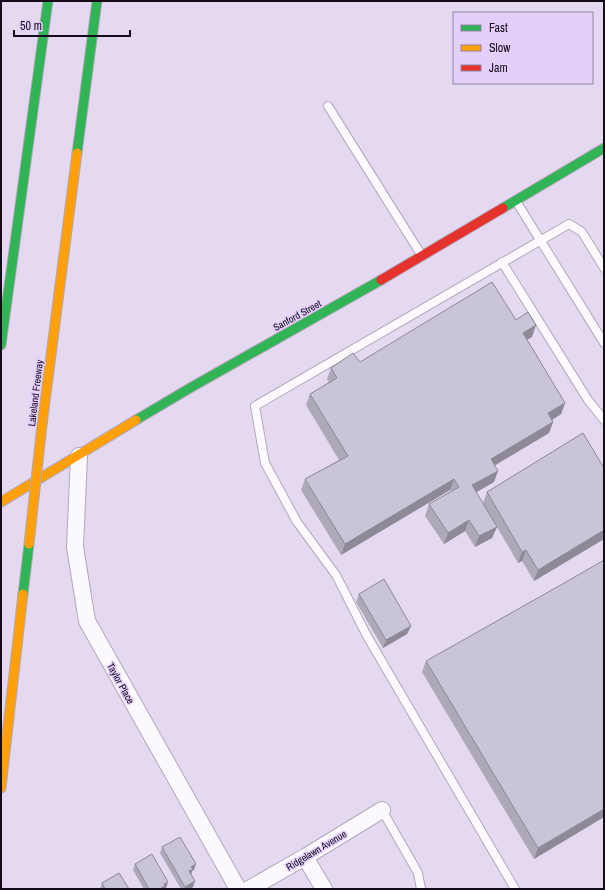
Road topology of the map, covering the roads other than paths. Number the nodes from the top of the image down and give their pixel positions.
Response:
1 (48, 1) edge
2 (96, 1) edge
3 (328, 106) dead end
4 (604, 148) edge
5 (516, 200) junction
6 (541, 240) junction
7 (422, 257) junction
8 (502, 262) junction
9 (604, 268) edge
10 (604, 343) edge
11 (1, 345) edge
12 (604, 420) edge
13 (79, 456) junction
14 (1, 502) edge
15 (1, 788) edge
16 (382, 810) joint
17 (305, 857) junction
18 (238, 889) edge
19 (249, 889) edge
20 (324, 889) edge
21 (421, 889) edge
22 (515, 889) edge

1 - 11 main road
2 - 15 main road, Lakeland Freeway, bridge
3 - 7 lane
4 - 5 main road, Sanford Street
5 - 6 lane
5 - 7 main road, Sanford Street
6 - 8 lane
6 - 9 lane
6 - 10 lane
7 - 13 main road, Sanford Street
8 - 12 lane
8 - 22 lane
13 - 14 main road, Sanford Street
13 - 18 street, Taylor Place
16 - 17 street, Ridgelawn Avenue
16 - 21 lane
17 - 19 street, Ridgelawn Avenue
17 - 20 street

